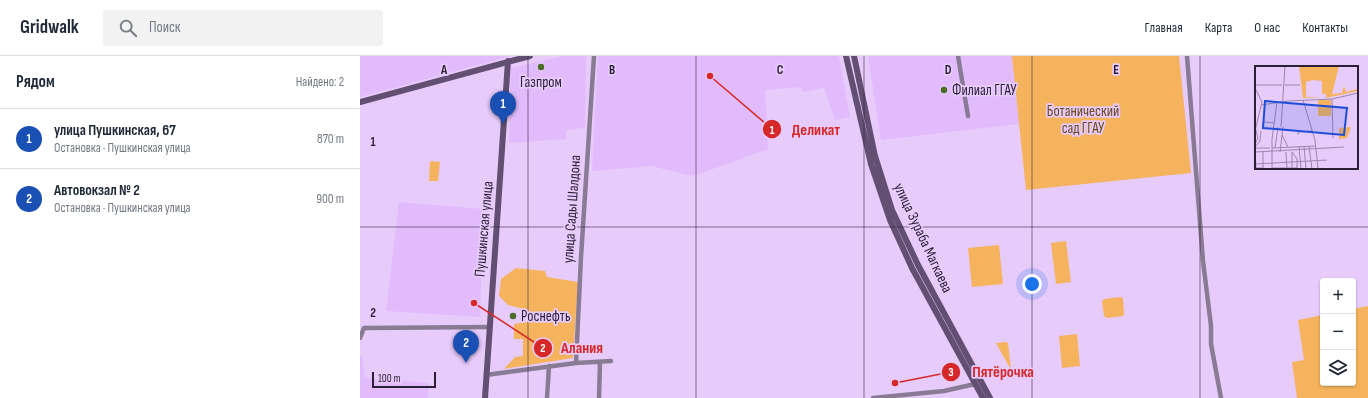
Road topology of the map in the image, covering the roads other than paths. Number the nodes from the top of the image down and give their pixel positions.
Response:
1 (530, 56) edge
2 (594, 56) edge
3 (846, 56) edge
4 (854, 56) edge
5 (958, 56) edge
6 (1186, 56) edge
7 (508, 61) junction
8 (360, 102) edge
9 (968, 116) dead end
10 (915, 266) junction
11 (489, 327) junction
12 (360, 338) edge
13 (611, 361) dead end
14 (600, 362) junction
15 (576, 363) junction
16 (549, 366) junction
17 (486, 375) junction
18 (975, 384) junction
19 (891, 397) edge
20 (485, 398) edge
21 (547, 398) edge
22 (599, 398) edge
23 (873, 398) edge
24 (983, 398) edge
25 (990, 398) edge
26 (1221, 398) edge

1 - 7 main road
2 - 15 street, улица Сады Шалдона
3 - 10 main road, улица Зураба Магкаева
4 - 10 main road, улица Зураба Магкаева
5 - 9 street
6 - 26 street
7 - 8 main road
7 - 11 main road, Пушкинская улица
10 - 18 main road, улица Зураба Магкаева
10 - 25 main road, улица Зураба Магкаева
11 - 12 street
11 - 17 main road, Пушкинская улица
13 - 14 street
14 - 15 street
14 - 22 street
15 - 16 street
16 - 17 street
16 - 21 street
17 - 20 main road, Пушкинская улица
18 - 19 street
18 - 24 main road, улица Зураба Магкаева
19 - 23 street

